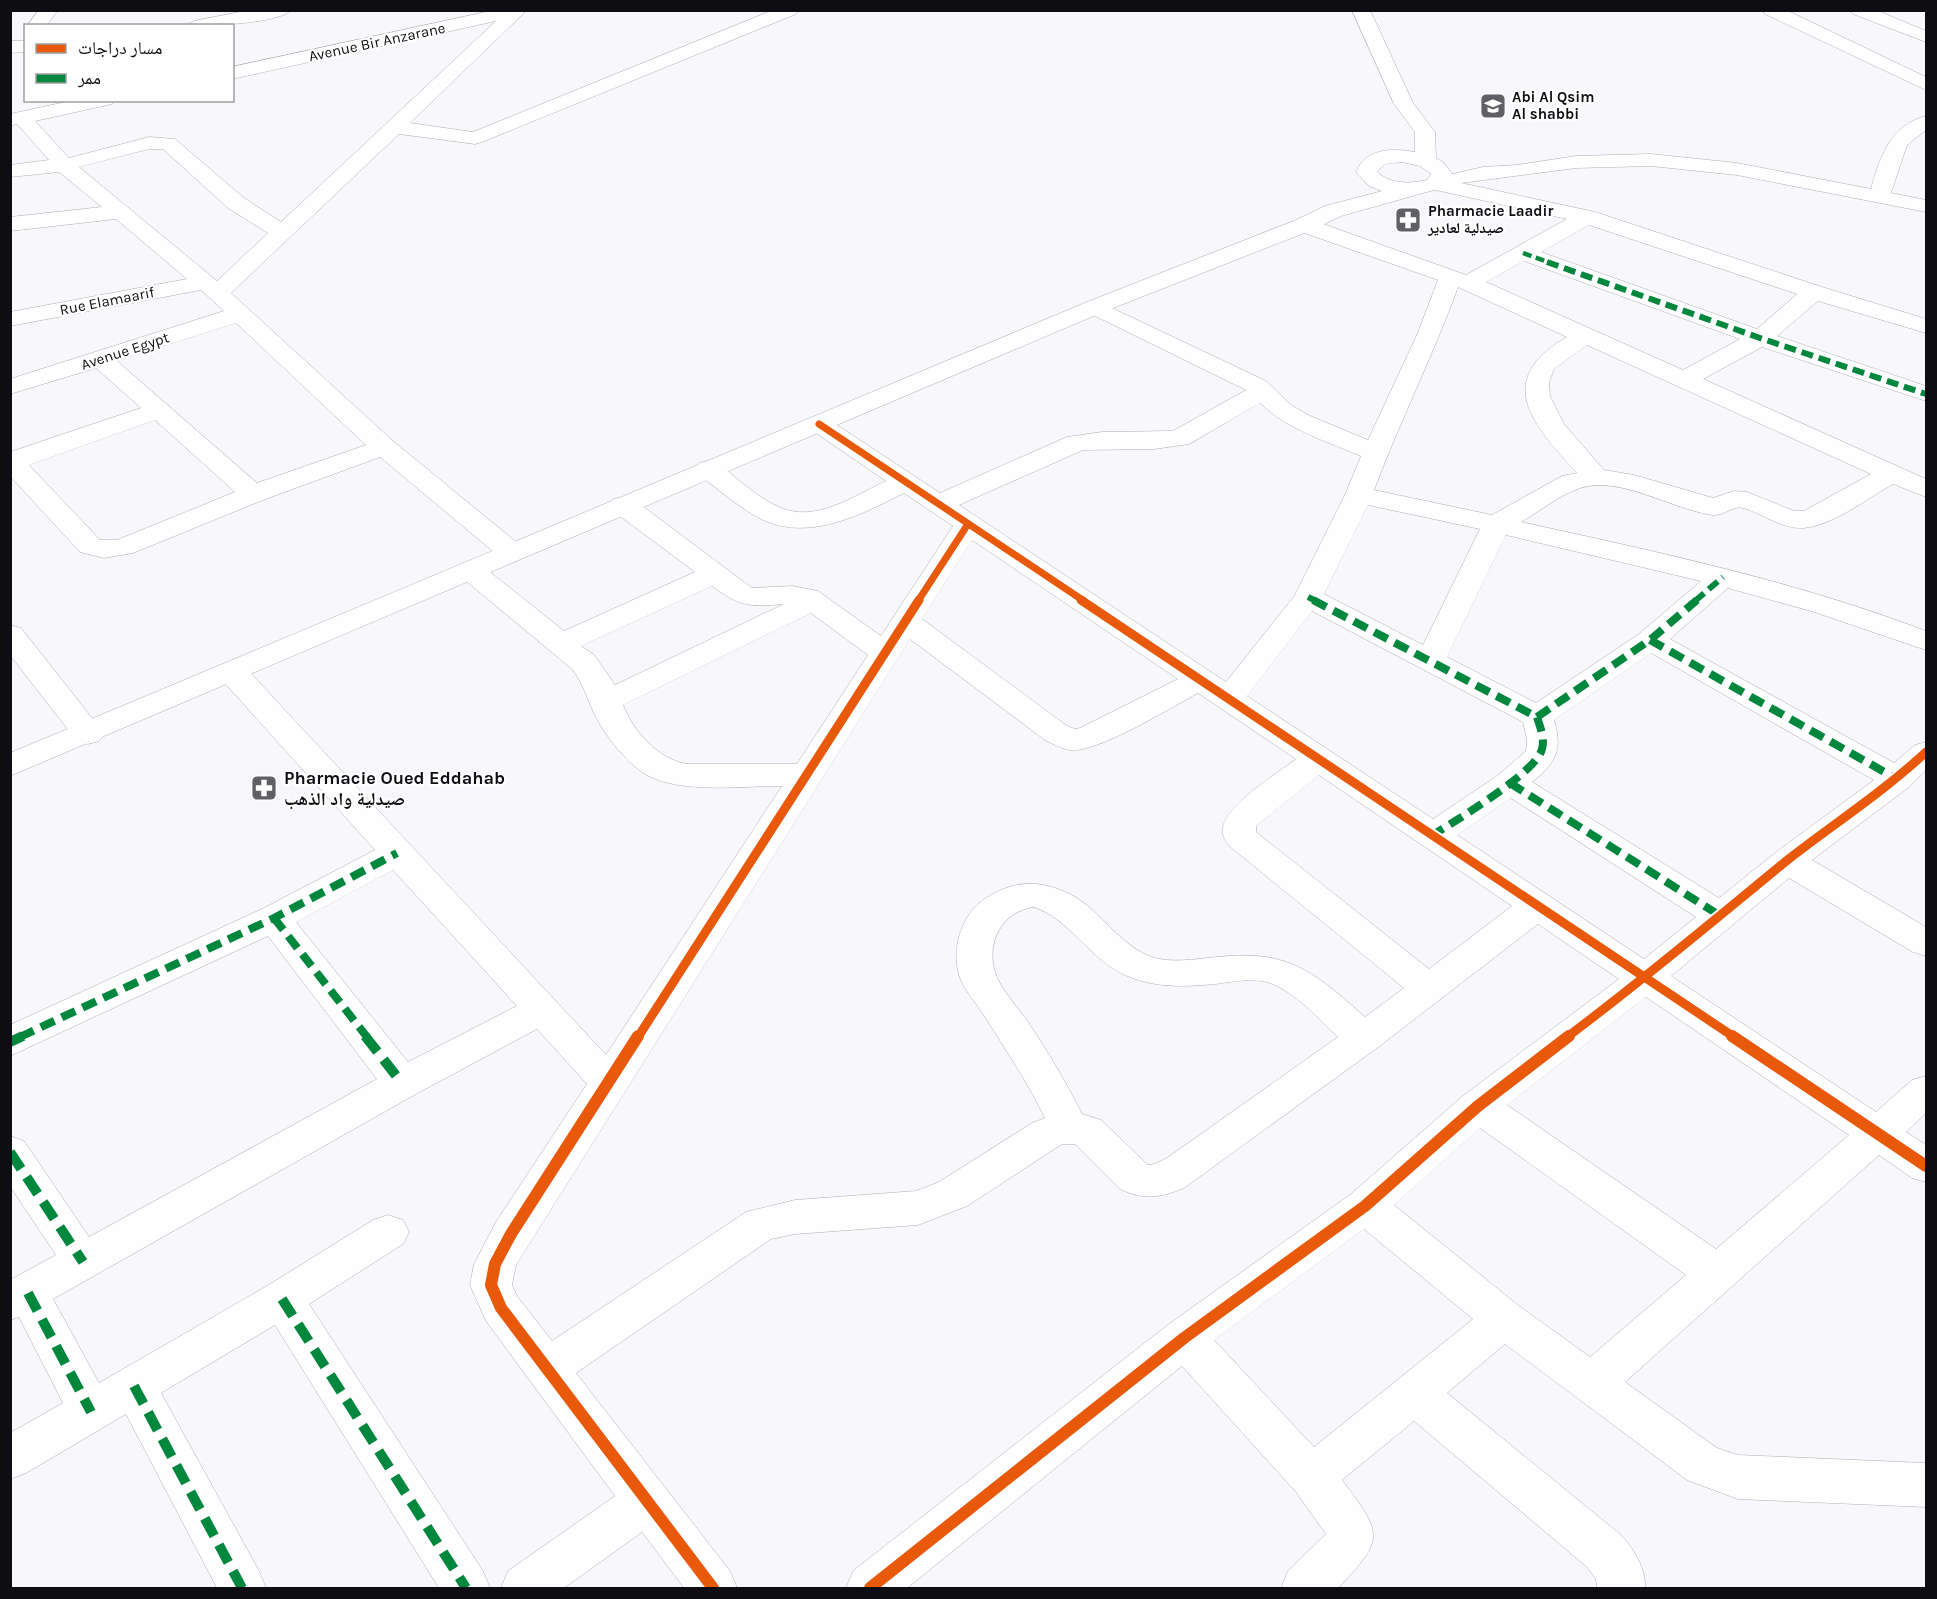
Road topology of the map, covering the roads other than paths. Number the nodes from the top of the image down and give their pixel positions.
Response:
1 (49, 10) edge
2 (282, 10) edge
3 (790, 10) edge
4 (1361, 10) edge
5 (1770, 10) edge
6 (1859, 10) edge
7 (519, 11) edge
8 (1838, 13) edge
9 (1796, 22) junction
10 (38, 24) edge
11 (205, 24) edge
12 (1926, 37) edge
13 (234, 73) edge
14 (1926, 84) edge
15 (96, 102) edge
16 (1404, 104) junction
17 (16, 119) edge
18 (1926, 122) edge
19 (394, 127) junction
20 (1396, 142) junction
21 (64, 165) junction
22 (10, 171) edge
23 (1431, 176) junction
24 (1372, 179) junction
25 (1879, 197) junction
26 (1926, 206) edge
27 (1333, 211) junction
28 (120, 212) junction
29 (1587, 217) junction
30 (10, 224) edge
31 (1304, 225) junction
32 (281, 232) junction
33 (1523, 253) junction
34 (1460, 279) junction
35 (211, 288) junction
36 (1814, 292) junction
37 (1095, 307) junction
38 (239, 314) junction
39 (10, 319) edge
40 (1926, 326) edge
41 (1587, 335) junction
42 (1760, 338) junction
43 (101, 359) junction
44 (1685, 379) junction
45 (10, 387) edge
46 (1263, 391) junction
47 (1926, 394) edge
48 (159, 410) junction
49 (819, 424) junction
50 (384, 447) junction
51 (1375, 453) junction
52 (11, 461) edge
53 (708, 470) junction
54 (1891, 474) junction
55 (1596, 477) junction
56 (906, 482) junction
57 (1926, 489) edge
58 (253, 494) junction
59 (1359, 495) junction
60 (623, 505) junction
61 (953, 514) junction
62 (1497, 524) junction
63 (511, 552) junction
64 (470, 570) junction
65 (715, 574) junction
66 (1723, 577) junction
67 (1308, 597) junction
68 (813, 600) junction
69 (905, 621) junction
70 (10, 634) edge
71 (1650, 640) junction
72 (1926, 641) edge
73 (560, 644) junction
74 (884, 653) junction
75 (1430, 661) junction
76 (232, 672) junction
77 (1200, 680) junction
78 (1229, 699) junction
79 (605, 702) junction
80 (1537, 717) junction
81 (88, 734) junction
82 (1926, 752) edge
83 (1318, 759) junction
84 (10, 766) edge
85 (806, 775) junction
86 (1897, 779) junction
87 (1510, 783) junction
88 (1433, 835) junction
89 (397, 853) junction
90 (1787, 861) junction
91 (1538, 906) junction
92 (1719, 915) junction
93 (274, 918) junction
94 (1926, 943) edge
95 (1645, 978) junction
96 (1430, 989) junction
97 (542, 1010) junction
98 (13, 1037) edge
99 (1364, 1038) junction
100 (608, 1082) junction
101 (402, 1083) junction
102 (1926, 1091) edge
103 (1479, 1106) junction
104 (1069, 1126) junction
105 (1879, 1134) junction
106 (10, 1152) edge
107 (1926, 1166) edge
108 (1365, 1206) junction
109 (388, 1232) dead end
110 (83, 1262) junction
111 (1717, 1273) junction
112 (19, 1297) edge
113 (282, 1299) junction
114 (1504, 1319) junction
115 (1184, 1338) junction
116 (546, 1369) junction
117 (1591, 1384) junction
118 (134, 1386) junction
119 (1415, 1394) junction
120 (91, 1412) junction
121 (10, 1458) edge
122 (1312, 1477) junction
123 (1926, 1485) edge
124 (647, 1501) junction
125 (242, 1588) edge
126 (466, 1588) edge
127 (525, 1588) edge
128 (713, 1588) edge
129 (870, 1588) edge
130 (1305, 1588) edge
131 (1621, 1588) edge

1 - 10 street
2 - 11 street
3 - 19 street
4 - 16 street
5 - 9 street
6 - 12 street
7 - 13 street, Avenue Bir Anzarane
7 - 19 street
8 - 9 street
9 - 14 street
15 - 17 street
16 - 20 street
16 - 23 street
17 - 21 street
18 - 25 street
19 - 32 street
20 - 23 street
20 - 24 street
21 - 22 street
21 - 28 street
21 - 32 street
23 - 24 street
23 - 25 street
23 - 27 street
23 - 29 street
24 - 27 street
25 - 26 street
27 - 31 street
28 - 30 street
28 - 35 street
29 - 33 street
29 - 36 street
31 - 34 street
31 - 37 street
32 - 35 street
33 - 34 street
33 - 42 street
34 - 41 street
34 - 51 street
35 - 38 street
35 - 39 street, Rue Elamaarif
36 - 40 street
36 - 42 street
37 - 46 street
37 - 49 street
38 - 43 street, Avenue Egypt
38 - 50 street
41 - 44 street
41 - 55 street
42 - 44 street
42 - 47 street
43 - 45 street, Avenue Egypt
43 - 48 street
44 - 54 street
46 - 51 street
46 - 61 street
48 - 52 street
48 - 58 street
49 - 53 street
49 - 56 street
50 - 58 street
50 - 63 street
51 - 59 street
52 - 58 street
53 - 56 street
53 - 60 street
54 - 55 street
54 - 57 street
55 - 62 street
56 - 61 street
59 - 62 street
59 - 67 street
60 - 63 street
60 - 65 street
61 - 69 street
61 - 77 street
62 - 66 street
62 - 75 street
63 - 64 street
64 - 73 street
64 - 76 street
65 - 68 street
65 - 73 street
66 - 71 street
66 - 72 street
67 - 75 street
67 - 78 street
68 - 74 street
68 - 79 street
69 - 74 street
69 - 77 street
70 - 81 street
71 - 80 street
71 - 86 street
73 - 79 street
74 - 85 street
75 - 80 street
76 - 81 street
76 - 89 street
77 - 78 street
78 - 83 street
79 - 85 street
80 - 87 street
81 - 84 street
82 - 86 street
83 - 88 street
83 - 96 street
85 - 100 street
86 - 90 street
87 - 88 street
87 - 92 street
88 - 91 street
89 - 93 street
89 - 97 street
90 - 92 street
90 - 94 street
91 - 95 street
91 - 96 street
92 - 95 street
93 - 98 street
93 - 101 street
95 - 103 street
95 - 105 street
96 - 99 street
97 - 100 street
97 - 101 street
99 - 104 street
99 - 104 street
100 - 116 street
101 - 110 street
102 - 105 street
103 - 108 street
103 - 111 street
104 - 116 street
105 - 107 street
105 - 111 street
106 - 110 street
108 - 114 street
108 - 115 street
109 - 113 street
110 - 112 street
111 - 117 street
112 - 120 street
113 - 118 street
113 - 126 street
114 - 117 street
114 - 119 street
115 - 122 street
115 - 129 street
116 - 124 street
117 - 123 street
118 - 120 street
118 - 125 street
119 - 122 street
119 - 131 street
120 - 121 street
122 - 130 street
124 - 127 street
124 - 128 street

